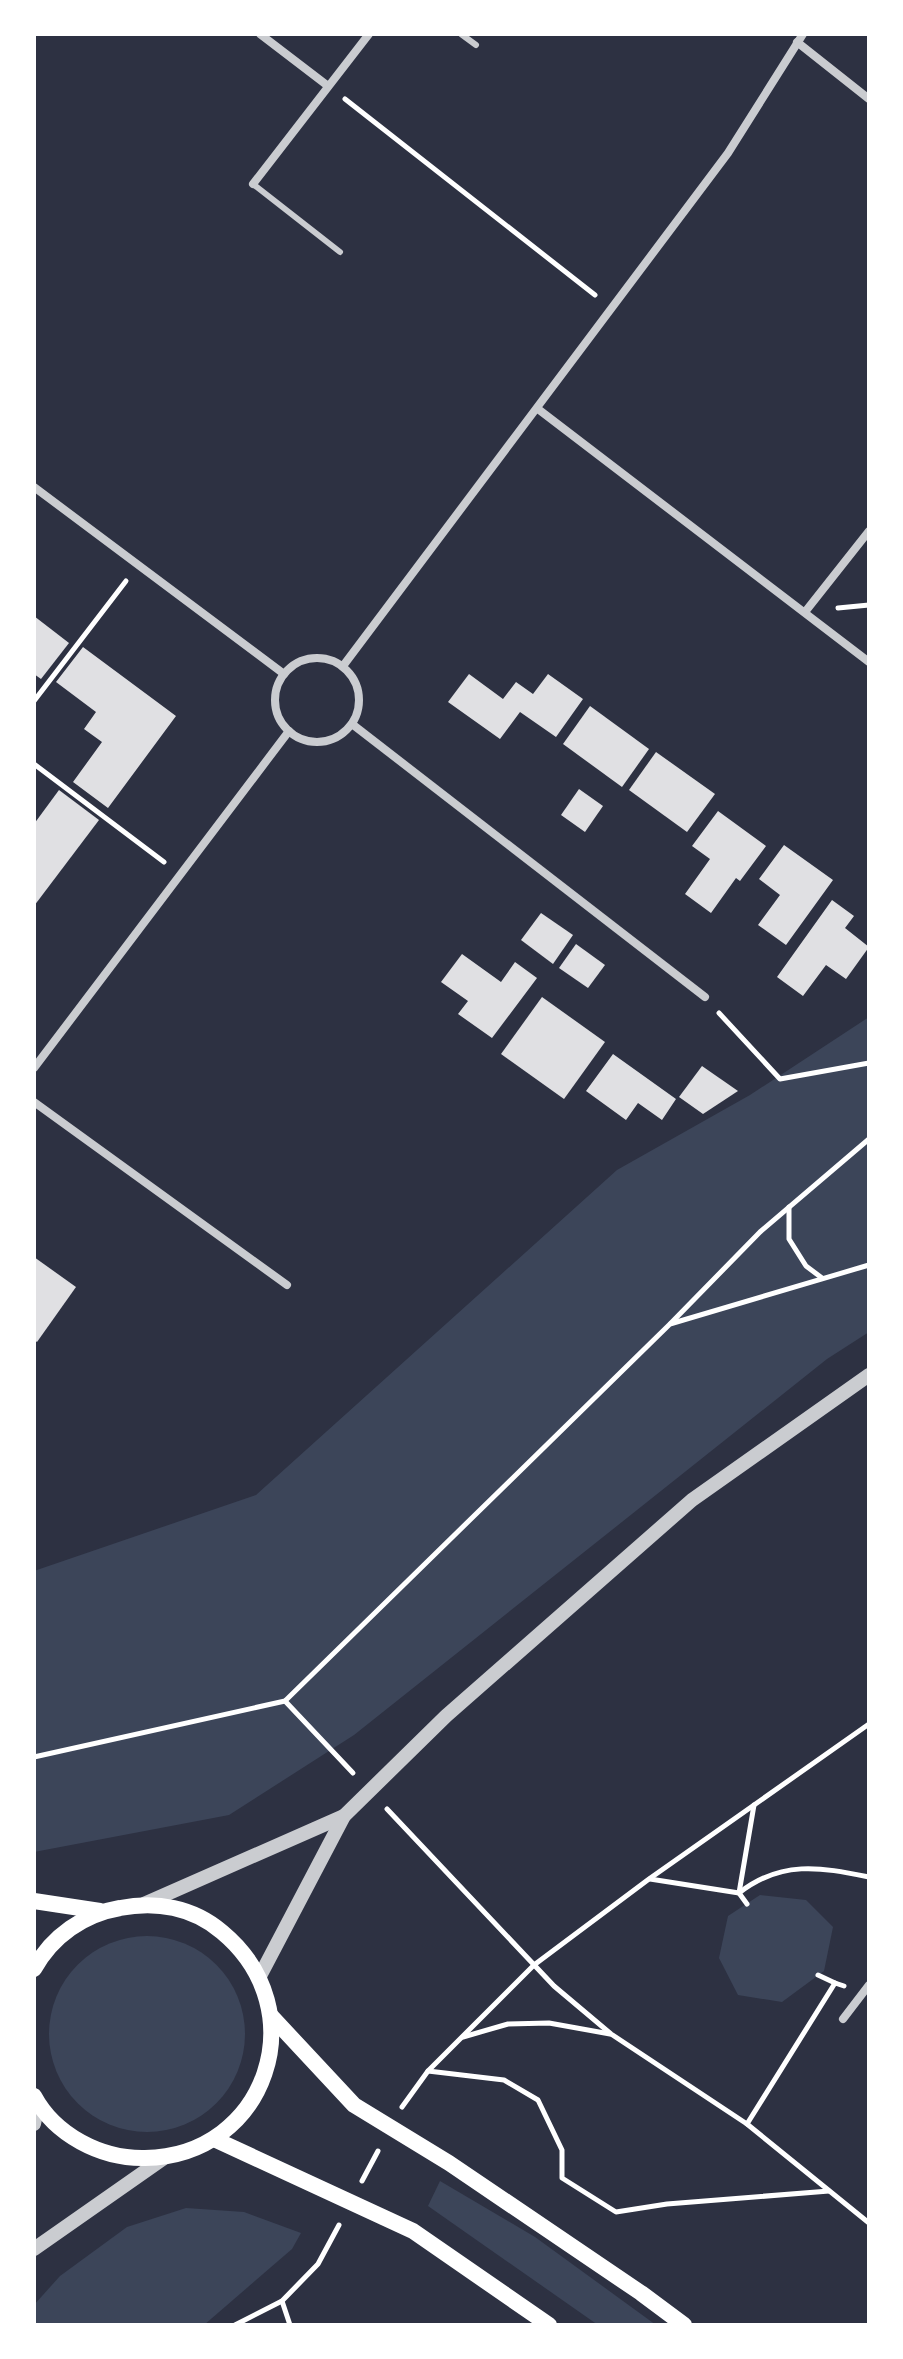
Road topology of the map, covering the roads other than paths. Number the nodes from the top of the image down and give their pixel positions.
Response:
1 (260, 34) edge
2 (369, 34) edge
3 (461, 34) edge
4 (803, 34) edge
5 (797, 42) junction
6 (476, 45) dead end
7 (328, 86) junction
8 (869, 99) edge
9 (253, 184) joint
10 (340, 252) dead end
11 (538, 409) junction
12 (34, 487) edge
13 (869, 531) edge
14 (805, 612) junction
15 (869, 662) edge
16 (343, 666) junction
17 (284, 674) junction
18 (352, 724) junction
19 (289, 731) junction
20 (705, 997) road end
21 (34, 1068) edge
22 (34, 1102) edge
23 (287, 1285) dead end
24 (869, 1375) edge
25 (344, 1816) junction
26 (34, 1901) edge
27 (144, 1904) junction
28 (100, 1911) junction
29 (34, 1969) edge
30 (260, 1976) junction
31 (866, 1988) edge
32 (271, 2016) junction
33 (843, 2019) dead end
34 (36, 2100) edge
35 (34, 2124) edge
36 (214, 2139) junction
37 (164, 2158) junction
38 (34, 2249) edge
39 (549, 2325) edge
40 (684, 2325) edge

1 - 7 street
2 - 7 street
3 - 6 lane
4 - 5 street
5 - 8 street
5 - 11 street
7 - 9 street
9 - 10 lane
11 - 14 street
11 - 16 street
12 - 17 street
13 - 14 street
14 - 15 street
16 - 17 street
16 - 18 street
17 - 19 street
18 - 19 street
18 - 20 street
19 - 21 street
22 - 23 street
24 - 25 street
25 - 27 street
25 - 30 street
26 - 28 main road
27 - 28 main road
27 - 30 main road
28 - 29 main road
30 - 32 main road
31 - 33 street
32 - 36 main road
32 - 40 main road
34 - 35 street
34 - 37 main road
36 - 37 main road
36 - 39 main road
37 - 38 street

